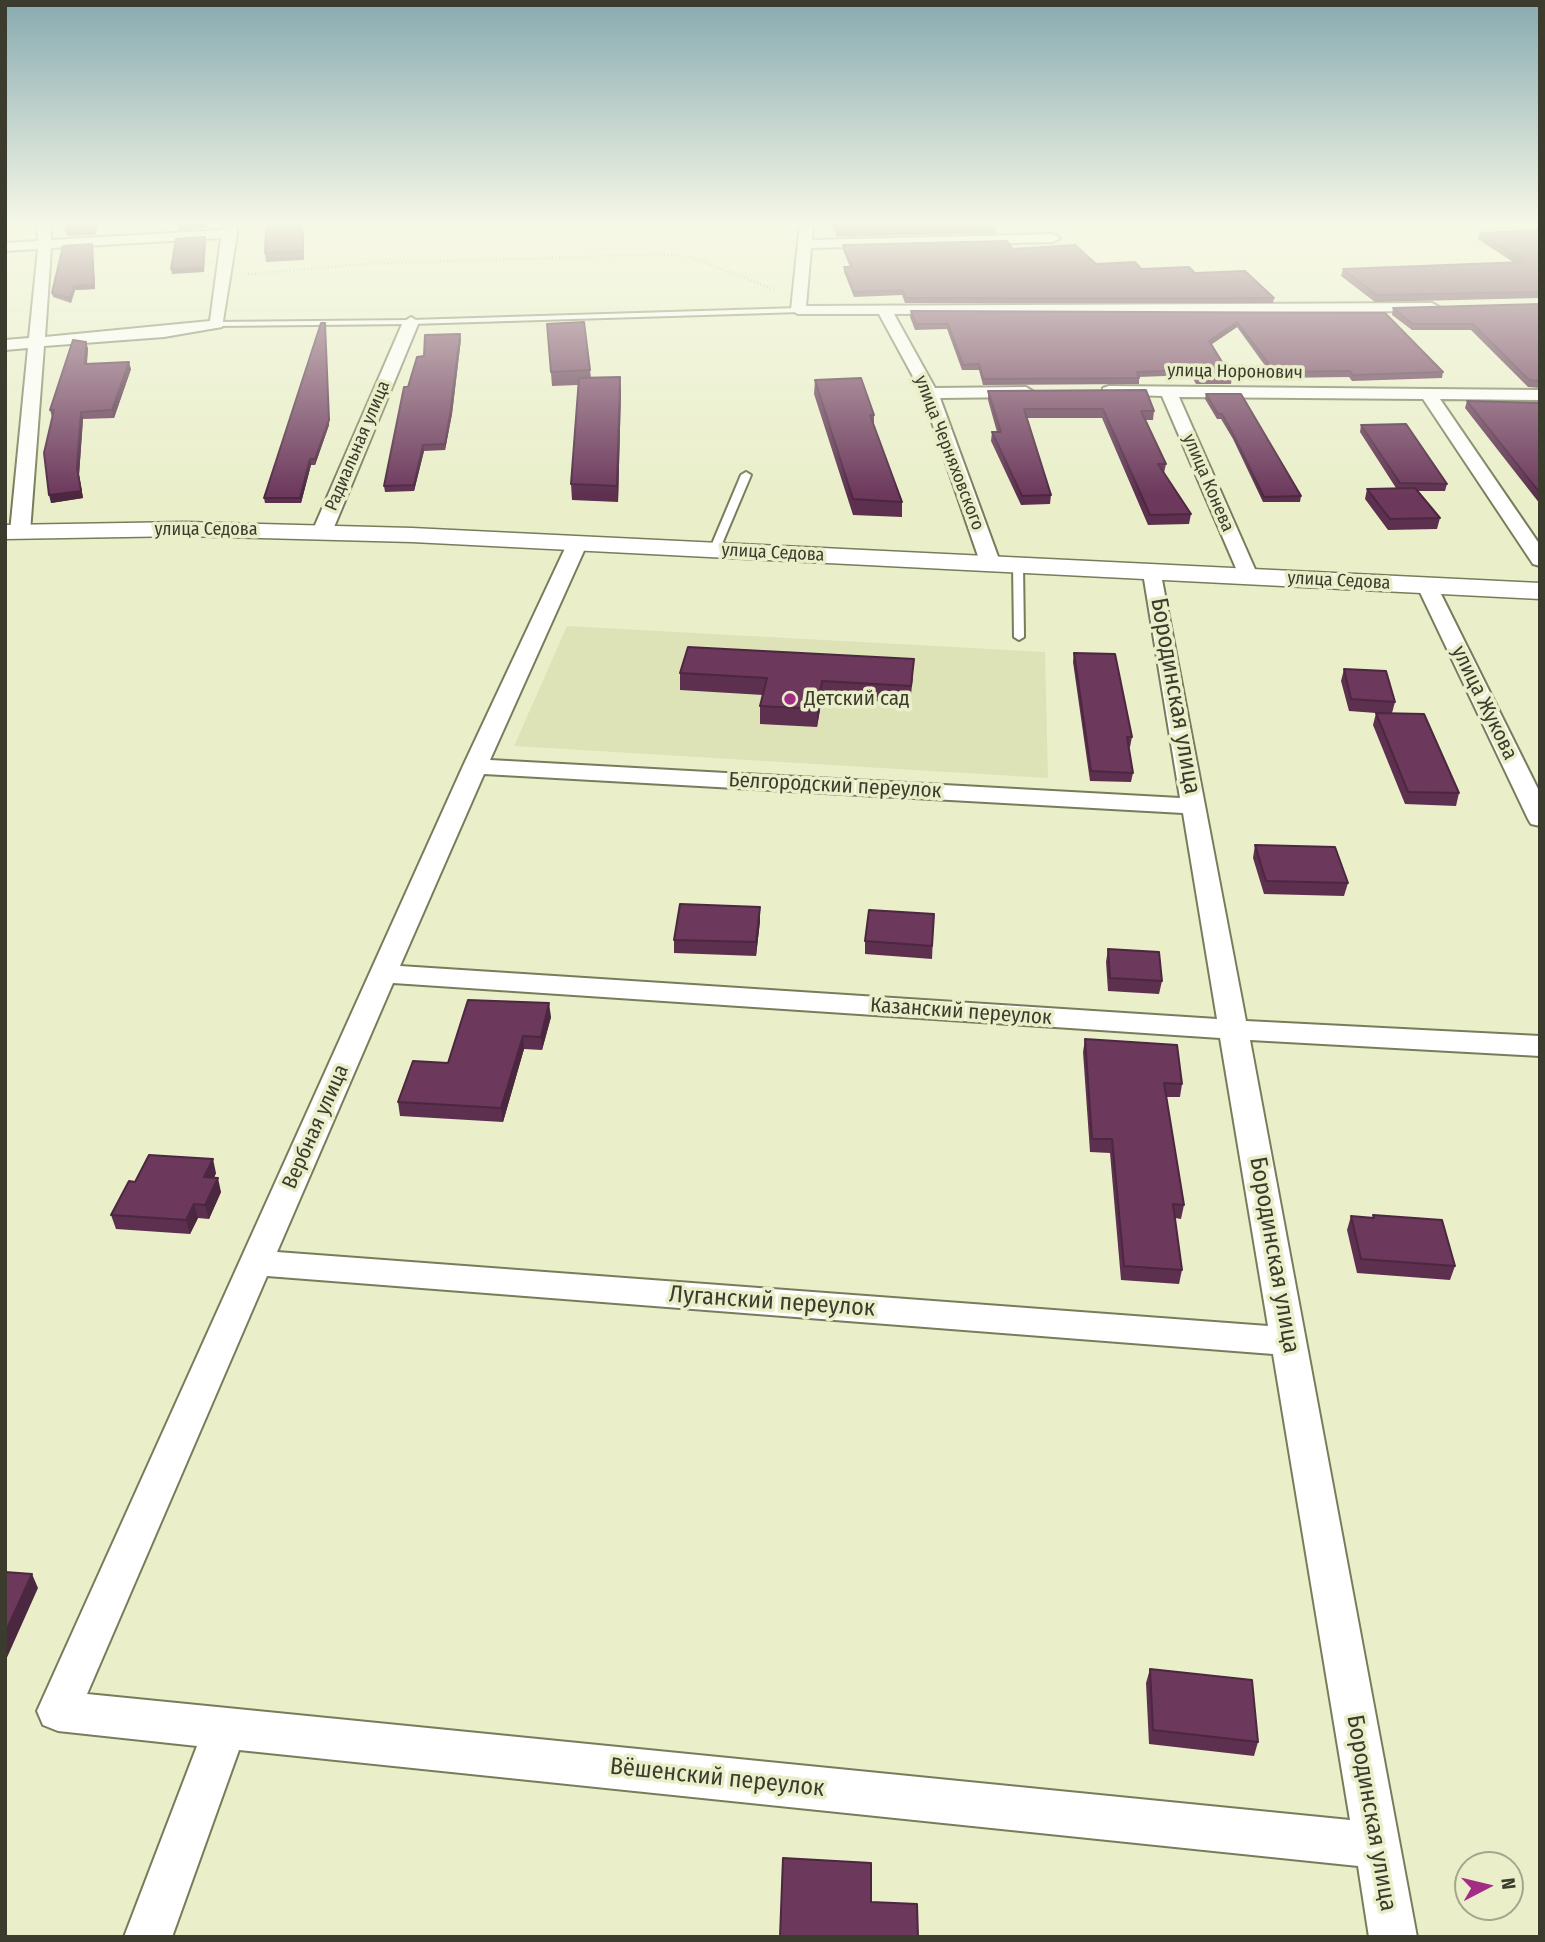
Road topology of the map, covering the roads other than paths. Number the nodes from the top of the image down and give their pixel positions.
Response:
1 (38, 314) edge
2 (218, 314) edge
3 (591, 314) edge
4 (887, 314) edge
5 (411, 322) junction
6 (217, 324) junction
7 (35, 342) junction
8 (5, 345) edge
9 (1098, 391) edge
10 (1168, 391) junction
11 (1042, 392) edge
12 (930, 393) junction
13 (1428, 394) junction
14 (1540, 395) edge
15 (25, 442) junction
16 (5, 444) edge
17 (746, 475) dead end
18 (12, 532) edge
19 (322, 532) junction
20 (577, 544) junction
21 (714, 551) junction
22 (1540, 560) edge
23 (990, 562) junction
24 (1018, 564) junction
25 (1153, 573) junction
26 (1248, 576) junction
27 (1427, 586) junction
28 (1540, 591) edge
29 (1019, 637) dead end
30 (475, 766) junction
31 (1195, 806) junction
32 (1540, 819) edge
33 (383, 974) junction
34 (1235, 1031) junction
35 (1540, 1045) edge
36 (255, 1264) junction
37 (1289, 1341) junction
38 (58, 1711) joint
39 (225, 1728) junction
40 (1377, 1844) junction
41 (148, 1937) edge
42 (1393, 1937) edge

1 - 7 street
2 - 6 street
3 - 5 lane
4 - 12 street, улица Черняховского
5 - 6 lane
5 - 19 street, Радиальная улица
6 - 7 street
7 - 8 street
7 - 15 street
9 - 10 street, улица Норонович
10 - 13 street, улица Норонович
10 - 26 street, улица Конева
11 - 12 street
12 - 23 street, улица Черняховского
13 - 14 street, улица Норонович
13 - 22 street
15 - 16 street
15 - 18 street
17 - 21 lane
18 - 19 street, улица Седова
19 - 20 street, улица Седова
20 - 21 street, улица Седова
20 - 30 street, Вербная улица
21 - 23 street, улица Седова
23 - 24 street, улица Седова
24 - 25 street, улица Седова
24 - 29 lane
25 - 26 street, улица Седова
25 - 31 street, Бородинская улица
26 - 27 street, улица Седова
27 - 28 street, улица Седова
27 - 32 street, улица Жукова
30 - 31 street, Белгородский переулок
30 - 33 street, Вербная улица
31 - 34 street, Бородинская улица
33 - 34 street, Казанский переулок
33 - 36 street, Вербная улица
34 - 35 street, Казанский переулок
34 - 37 street, Бородинская улица
36 - 37 street, Луганский переулок
36 - 38 street, Вербная улица
37 - 40 street, Бородинская улица
38 - 39 street, Вёшенский переулок
39 - 40 street, Вёшенский переулок
39 - 41 street
40 - 42 street, Бородинская улица

